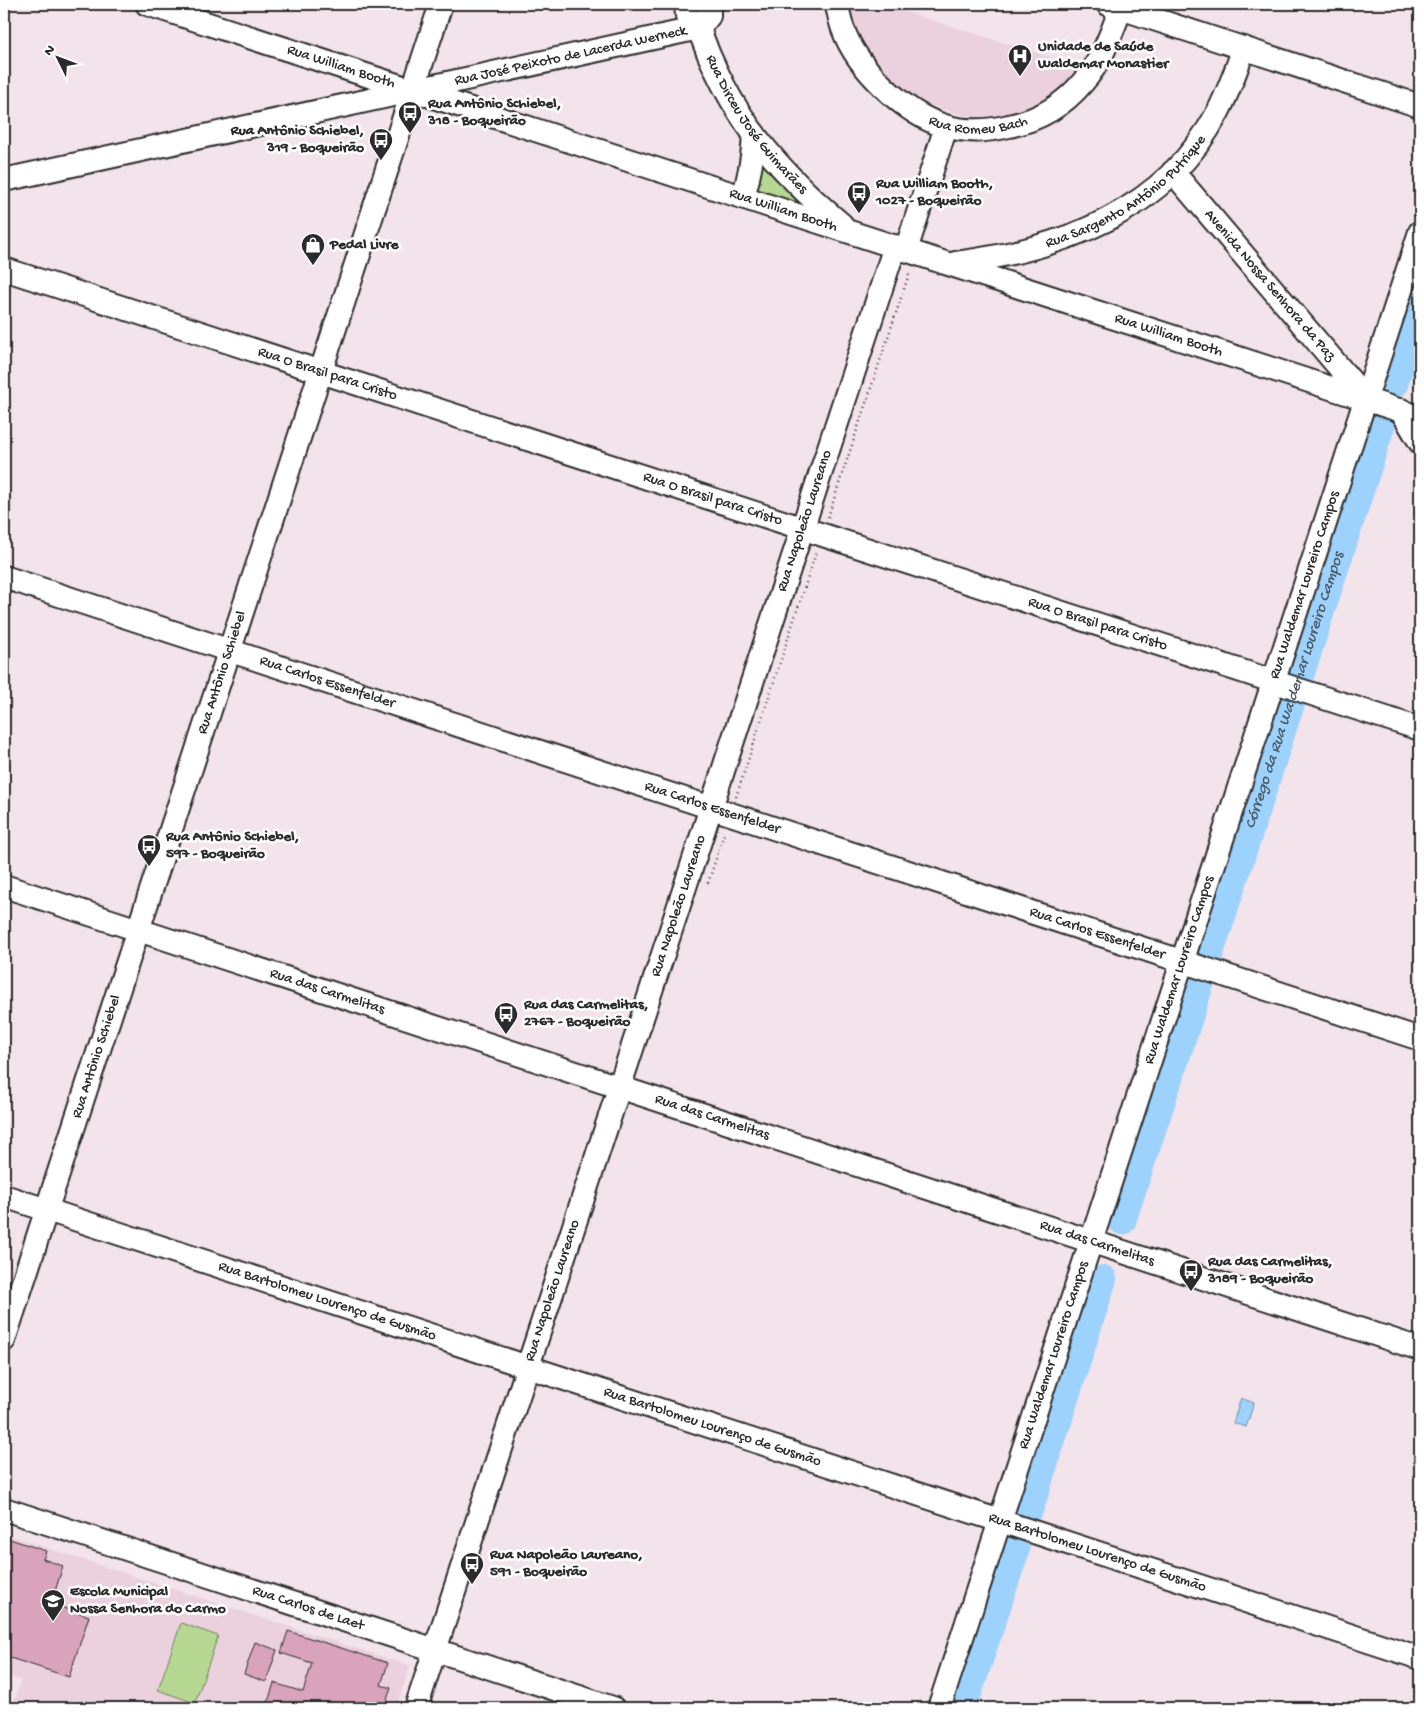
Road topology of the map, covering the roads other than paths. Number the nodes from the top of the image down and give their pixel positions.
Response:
1 (147, 4) edge
2 (441, 4) edge
3 (686, 4) edge
4 (709, 4) edge
5 (836, 4) edge
6 (1114, 6) edge
7 (699, 28) junction
8 (1244, 48) junction
9 (413, 91) junction
10 (1420, 106) edge
11 (946, 126) junction
12 (754, 134) junction
13 (1174, 172) junction
14 (4, 180) edge
15 (743, 196) junction
16 (850, 232) junction
17 (1420, 232) edge
18 (900, 248) junction
19 (950, 264) junction
20 (4, 269) edge
21 (320, 372) junction
22 (1366, 399) junction
23 (1411, 414) edge
24 (1420, 442) edge
25 (802, 528) junction
26 (4, 576) edge
27 (229, 650) junction
28 (1289, 687) junction
29 (1420, 730) edge
30 (711, 808) junction
31 (4, 886) edge
32 (138, 930) junction
33 (1182, 961) junction
34 (1420, 1039) edge
35 (620, 1087) junction
36 (4, 1196) edge
37 (46, 1210) junction
38 (1091, 1242) junction
39 (4, 1340) edge
40 (1420, 1349) edge
41 (528, 1367) junction
42 (4, 1509) edge
43 (1000, 1521) junction
44 (435, 1650) junction
45 (1420, 1658) edge
46 (416, 1708) edge
47 (613, 1708) edge
48 (939, 1708) edge

1 - 9 street, Rua William Booth
2 - 9 street, Rua Antônio Schiebel
3 - 7 street, Rua Dirceu José Guimarães
4 - 7 street
5 - 11 street, Rua Romeu Bach
6 - 8 street
6 - 11 street, Rua Romeu Bach
7 - 9 street, Rua José Peixoto de Lacerda Werneck
7 - 12 street, Rua Dirceu José Guimarães
8 - 10 street
8 - 13 street, Rua Sargento Antônio Putrique
9 - 14 street, Rua José Peixoto de Lacerda Werneck
9 - 15 street, Rua William Booth
9 - 21 street, Rua Antônio Schiebel
11 - 18 street, Rua Napoleão Laureano
12 - 15 street
12 - 16 street, Rua Dirceu José Guimarães
13 - 19 street, Rua Sargento Antônio Putrique
13 - 22 street, Avenida Nossa Senhora da Paz
15 - 16 street, Rua William Booth
16 - 18 street, Rua William Booth
17 - 22 street, Rua Waldemar Loureiro Campos
18 - 19 street, Rua William Booth
18 - 25 street, Rua Napoleão Laureano
19 - 22 street, Rua William Booth
20 - 21 street, Rua O Brasil para Cristo
21 - 25 street, Rua O Brasil para Cristo
21 - 27 street, Rua Antônio Schiebel
22 - 23 street, Rua William Booth
22 - 28 street, Rua Waldemar Loureiro Campos
23 - 24 street
25 - 28 street, Rua O Brasil para Cristo
25 - 30 street, Rua Napoleão Laureano
26 - 27 street, Rua Carlos Essenfelder
27 - 30 street, Rua Carlos Essenfelder
27 - 32 street, Rua Antônio Schiebel
28 - 29 street, Rua O Brasil para Cristo
28 - 33 street, Rua Waldemar Loureiro Campos
30 - 33 street, Rua Carlos Essenfelder
30 - 35 street, Rua Napoleão Laureano
31 - 32 street, Rua das Carmelitas
32 - 35 street, Rua das Carmelitas
32 - 37 street, Rua Antônio Schiebel
33 - 34 street, Rua Carlos Essenfelder
33 - 38 street, Rua Waldemar Loureiro Campos
35 - 38 street, Rua das Carmelitas
35 - 41 street, Rua Napoleão Laureano
36 - 37 street, Rua Bartolomeu Lourenço de Gusmão
37 - 39 street, Rua Antônio Schiebel
37 - 41 street, Rua Bartolomeu Lourenço de Gusmão
38 - 40 street, Rua das Carmelitas
38 - 43 street, Rua Waldemar Loureiro Campos
41 - 43 street, Rua Bartolomeu Lourenço de Gusmão
41 - 44 street, Rua Napoleão Laureano
42 - 44 street, Rua Carlos de Laet
43 - 45 street, Rua Bartolomeu Lourenço de Gusmão
43 - 48 street, Rua Waldemar Loureiro Campos
44 - 46 street, Rua Napoleão Laureano
44 - 47 street, Rua Carlos de Laet

